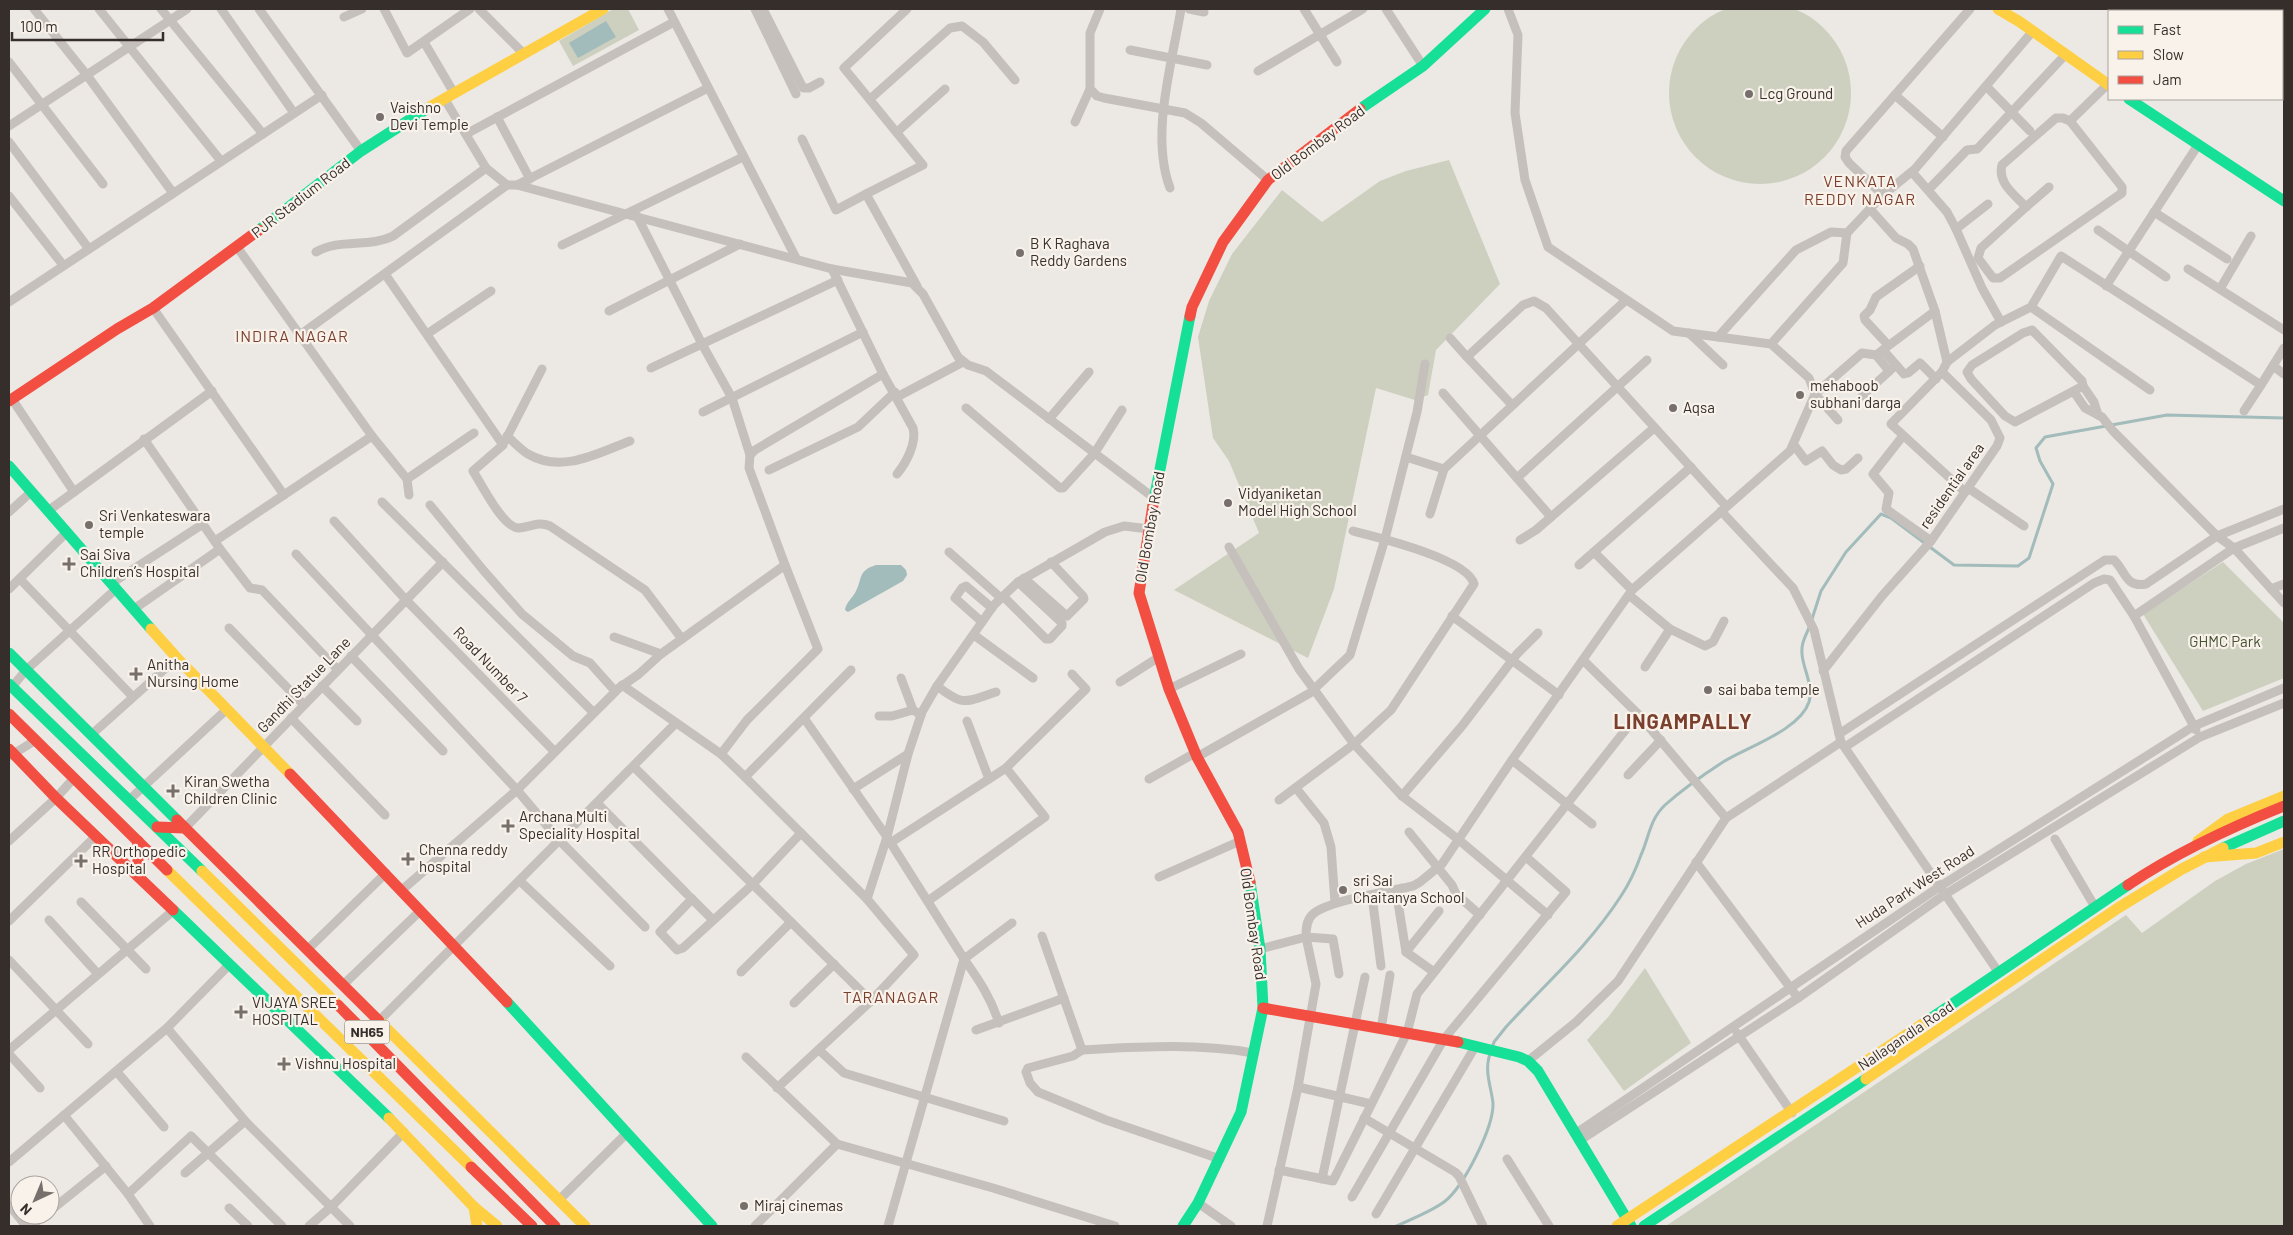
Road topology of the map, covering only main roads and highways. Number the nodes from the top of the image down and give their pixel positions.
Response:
1 (603, 9) edge
2 (1485, 9) edge
3 (1998, 9) edge
4 (2108, 83) edge
5 (2130, 100) edge
6 (2284, 202) edge
7 (10, 400) edge
8 (9, 466) edge
9 (9, 653) edge
10 (10, 686) edge
11 (9, 714) edge
12 (10, 753) edge
13 (2284, 796) edge
14 (2284, 806) edge
15 (2284, 821) edge
16 (157, 827) junction
17 (185, 828) junction
18 (138, 842) junction
19 (2284, 842) edge
20 (2195, 845) junction
21 (2203, 858) junction
22 (138, 876) junction
23 (1263, 1008) junction
24 (474, 1207) junction
25 (1629, 1223) edge
26 (477, 1226) edge
27 (497, 1226) edge
28 (532, 1226) edge
29 (555, 1226) edge
30 (585, 1226) edge
31 (712, 1226) edge
32 (1184, 1226) edge
33 (1617, 1226) edge
34 (1644, 1226) edge

1 - 7 main road, PJR Stadium Road
2 - 23 main road, Old Bombay Road
3 - 4 main road
5 - 6 main road
8 - 31 main road
9 - 17 main road
10 - 16 main road, NH65
11 - 18 main road, NH65
12 - 22 main road
13 - 20 main road
14 - 20 main road
15 - 21 main road, Nallagandla Road
16 - 17 main road
16 - 29 main road, NH65
17 - 30 main road
18 - 22 main road
18 - 28 main road, NH65
19 - 21 main road
20 - 25 main road, Nallagandla Road
21 - 34 main road, Nallagandla Road
22 - 24 main road
23 - 25 main road
23 - 32 main road, Old Bombay Road
24 - 26 main road
24 - 27 main road
25 - 33 main road, Nallagandla Road

